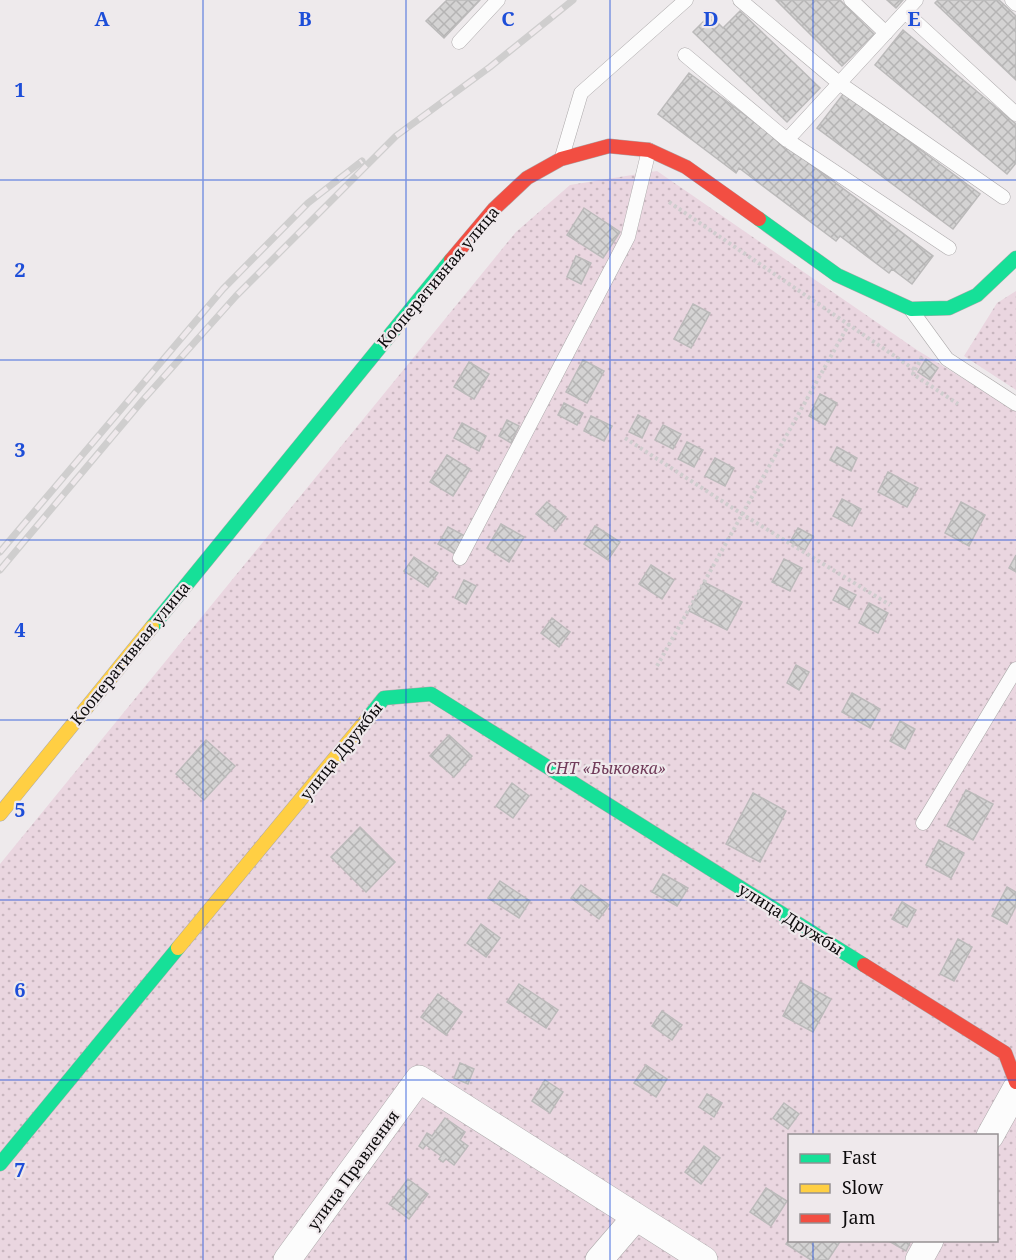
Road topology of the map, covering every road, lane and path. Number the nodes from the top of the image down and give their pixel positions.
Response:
1 (498, 0) edge
2 (686, 0) edge
3 (740, 0) edge
4 (851, 0) edge
5 (916, 0) edge
6 (1012, 0) edge
7 (1016, 4) edge
8 (905, 12) junction
9 (886, 33) junction
10 (459, 42) dead end
11 (685, 55) dead end
12 (839, 83) junction
13 (1016, 114) edge
14 (787, 140) junction
15 (649, 150) junction
16 (561, 159) junction
17 (1004, 197) dead end
18 (669, 202) dead end
19 (949, 248) dead end
20 (1016, 258) edge
21 (911, 309) junction
22 (849, 324) junction
23 (958, 404) dead end
24 (1016, 404) edge
25 (625, 438) dead end
26 (742, 514) junction
27 (460, 558) dead end
28 (890, 605) dead end
29 (657, 666) dead end
30 (1016, 669) edge
31 (0, 814) edge
32 (923, 823) dead end
33 (1016, 1082) edge
34 (1016, 1089) edge
35 (991, 1134) edge
36 (0, 1164) edge
37 (636, 1217) junction
38 (929, 1242) edge
39 (287, 1260) edge
40 (599, 1260) edge
41 (704, 1260) edge
42 (919, 1260) edge

1 - 10 lane
2 - 16 lane
3 - 12 lane
4 - 9 lane
5 - 8 lane
6 - 7 lane
8 - 9 lane
8 - 13 lane
9 - 12 lane
11 - 14 lane
12 - 14 lane
12 - 17 lane
14 - 19 lane
15 - 16 main road, Кооперативная улица
15 - 21 main road, Кооперативная улица
15 - 27 lane
16 - 31 main road, Кооперативная улица
18 - 22 path
20 - 21 main road, Кооперативная улица
21 - 24 lane
22 - 23 path
22 - 26 path
25 - 26 path
26 - 28 path
26 - 29 path
30 - 32 lane
33 - 36 main road, улица Дружбы
34 - 35 street
37 - 39 street, улица Правления
37 - 40 street
37 - 41 street
38 - 42 street

